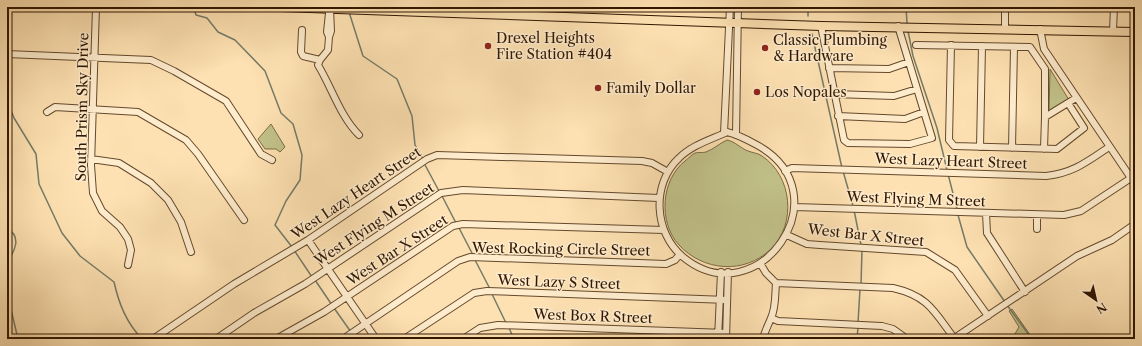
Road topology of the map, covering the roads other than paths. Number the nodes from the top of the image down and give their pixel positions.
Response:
1 (96, 7) edge
2 (280, 7) edge
3 (291, 7) edge
4 (730, 7) edge
5 (738, 7) edge
6 (928, 7) edge
7 (943, 7) edge
8 (964, 7) edge
9 (982, 7) edge
10 (1005, 7) edge
11 (1114, 7) edge
12 (330, 9) junction
13 (397, 9) edge
14 (494, 11) edge
15 (734, 22) junction
16 (821, 26) junction
17 (898, 26) junction
18 (1005, 28) junction
19 (1040, 29) junction
20 (302, 30) dead end
21 (1113, 31) junction
22 (1135, 32) edge
23 (916, 45) dead end
24 (951, 45) junction
25 (982, 46) junction
26 (1014, 47) junction
27 (7, 54) edge
28 (95, 58) junction
29 (320, 60) junction
30 (909, 62) junction
31 (828, 68) junction
32 (917, 89) junction
33 (834, 94) junction
34 (1076, 98) junction
35 (1068, 103) junction
36 (92, 109) junction
37 (47, 112) dead end
38 (924, 112) junction
39 (838, 116) junction
40 (1044, 117) junction
41 (724, 133) junction
42 (736, 134) junction
43 (359, 135) dead end
44 (980, 146) junction
45 (1109, 147) junction
46 (1012, 148) junction
47 (1044, 149) junction
48 (91, 159) junction
49 (272, 160) dead end
50 (785, 171) junction
51 (668, 172) junction
52 (1131, 178) junction
53 (1135, 184) edge
54 (659, 198) junction
55 (794, 207) junction
56 (986, 213) junction
57 (1037, 216) junction
58 (244, 220) dead end
59 (1135, 224) edge
60 (1037, 229) dead end
61 (664, 230) junction
62 (787, 235) junction
63 (308, 240) junction
64 (191, 252) dead end
65 (680, 254) junction
66 (760, 263) junction
67 (128, 265) dead end
68 (328, 268) junction
69 (720, 272) junction
70 (728, 272) junction
71 (776, 283) junction
72 (1025, 292) junction
73 (347, 296) junction
74 (719, 300) junction
75 (727, 300) junction
76 (988, 316) junction
77 (771, 318) junction
78 (366, 324) junction
79 (718, 336) edge
80 (726, 336) edge
81 (153, 339) edge
82 (216, 339) edge
83 (276, 339) edge
84 (343, 339) edge
85 (376, 339) edge
86 (404, 339) edge
87 (463, 339) edge
88 (763, 339) edge
89 (906, 339) edge
90 (953, 339) edge

1 - 28 street, South Prism Sky Drive
2 - 3 main road
3 - 12 main road
4 - 15 street
5 - 15 street
6 - 7 street
7 - 8 street
8 - 9 street
10 - 18 street
11 - 21 street
12 - 13 main road
12 - 29 street
13 - 14 main road
14 - 15 main road
15 - 16 main road
15 - 41 street
15 - 42 street
16 - 17 main road
16 - 31 street
17 - 18 main road
17 - 30 street
18 - 19 main road
19 - 21 main road
19 - 34 street
20 - 29 street
21 - 22 main road
23 - 24 street
24 - 25 street
24 - 44 street
25 - 26 street
25 - 44 street
26 - 40 street
26 - 46 street
27 - 28 street
28 - 36 street, South Prism Sky Drive
28 - 49 street
29 - 43 street
30 - 31 street
30 - 32 street
31 - 33 street
32 - 33 street
32 - 38 street
33 - 39 street
34 - 35 street
34 - 45 street
35 - 40 street
35 - 47 street
36 - 37 street
36 - 48 street, South Prism Sky Drive
36 - 58 street
38 - 39 street
38 - 39 street
40 - 47 street
41 - 42 street
41 - 51 street
42 - 50 street
44 - 46 street
45 - 50 street, West Lazy Heart Street
45 - 52 street
46 - 47 street
48 - 64 street
48 - 67 street, South Prism Sky Drive
50 - 55 street
51 - 54 street
51 - 63 street, West Lazy Heart Street
52 - 53 street
52 - 57 street, West Flying M Street
54 - 61 street
54 - 68 street, West Flying M Street
55 - 56 street, West Flying M Street
55 - 62 street
56 - 57 street, West Flying M Street
56 - 72 street
57 - 60 street
59 - 72 street
61 - 65 street
61 - 73 street, West Bar X Street
62 - 66 street
62 - 76 street, West Bar X Street
63 - 68 street
63 - 81 street, West Lazy Heart Street
65 - 69 street
65 - 78 street, West Rocking Circle Street
66 - 70 street
66 - 71 street
68 - 73 street
68 - 82 street, West Flying M Street
69 - 70 street
69 - 74 street
70 - 75 street
71 - 77 street
71 - 90 street
72 - 76 street
73 - 78 street
73 - 83 street, West Bar X Street
74 - 75 street, West Lazy S Street
74 - 79 street
74 - 86 street, West Lazy S Street
75 - 80 street
76 - 90 street
77 - 88 street
77 - 89 street
78 - 84 street, West Rocking Circle Street
78 - 85 street
79 - 80 street, West Box R Street
79 - 87 street, West Box R Street

